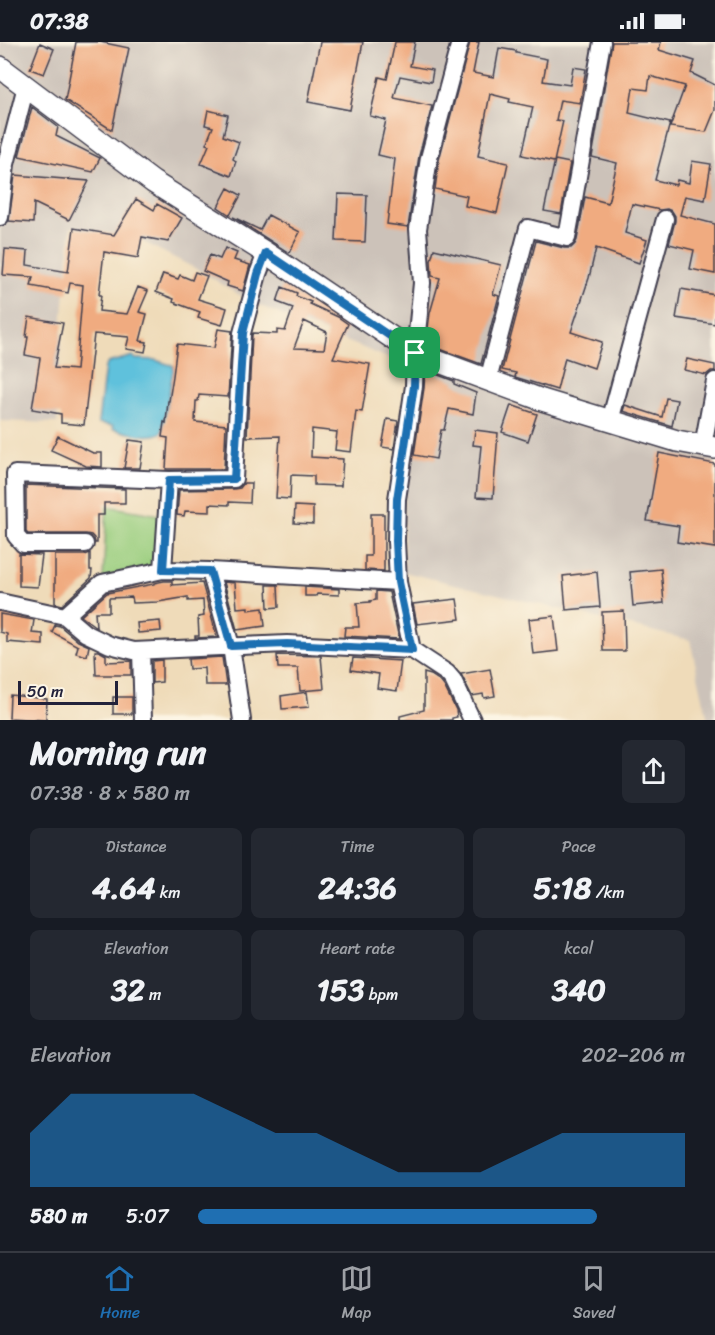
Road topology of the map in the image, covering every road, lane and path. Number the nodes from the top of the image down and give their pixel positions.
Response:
1 (460, 42) edge
2 (602, 42) edge
3 (0, 67) edge
4 (26, 86) junction
5 (0, 217) edge
6 (665, 219) dead end
7 (266, 253) junction
8 (415, 353) junction
9 (488, 380) junction
10 (715, 381) edge
11 (610, 421) junction
12 (709, 447) edge
13 (8, 474) edge
14 (169, 480) junction
15 (85, 544) dead end
16 (163, 570) junction
17 (210, 571) junction
18 (398, 582) junction
19 (0, 602) edge
20 (65, 616) junction
21 (231, 646) junction
22 (412, 650) junction
23 (141, 651) junction
24 (143, 720) edge
25 (242, 720) edge
26 (472, 720) edge

1 - 8 street
2 - 9 street
3 - 4 main road
4 - 5 street
4 - 7 main road
6 - 11 street
7 - 8 main road
7 - 14 street
8 - 9 main road
8 - 18 street
9 - 11 main road
10 - 12 street
11 - 12 main road
13 - 14 street
13 - 15 street
14 - 16 street
16 - 17 street
16 - 20 street
17 - 18 street
17 - 21 street
18 - 22 street
19 - 20 street
20 - 23 street
21 - 22 street
21 - 23 street
21 - 25 street
22 - 26 street
23 - 24 street

